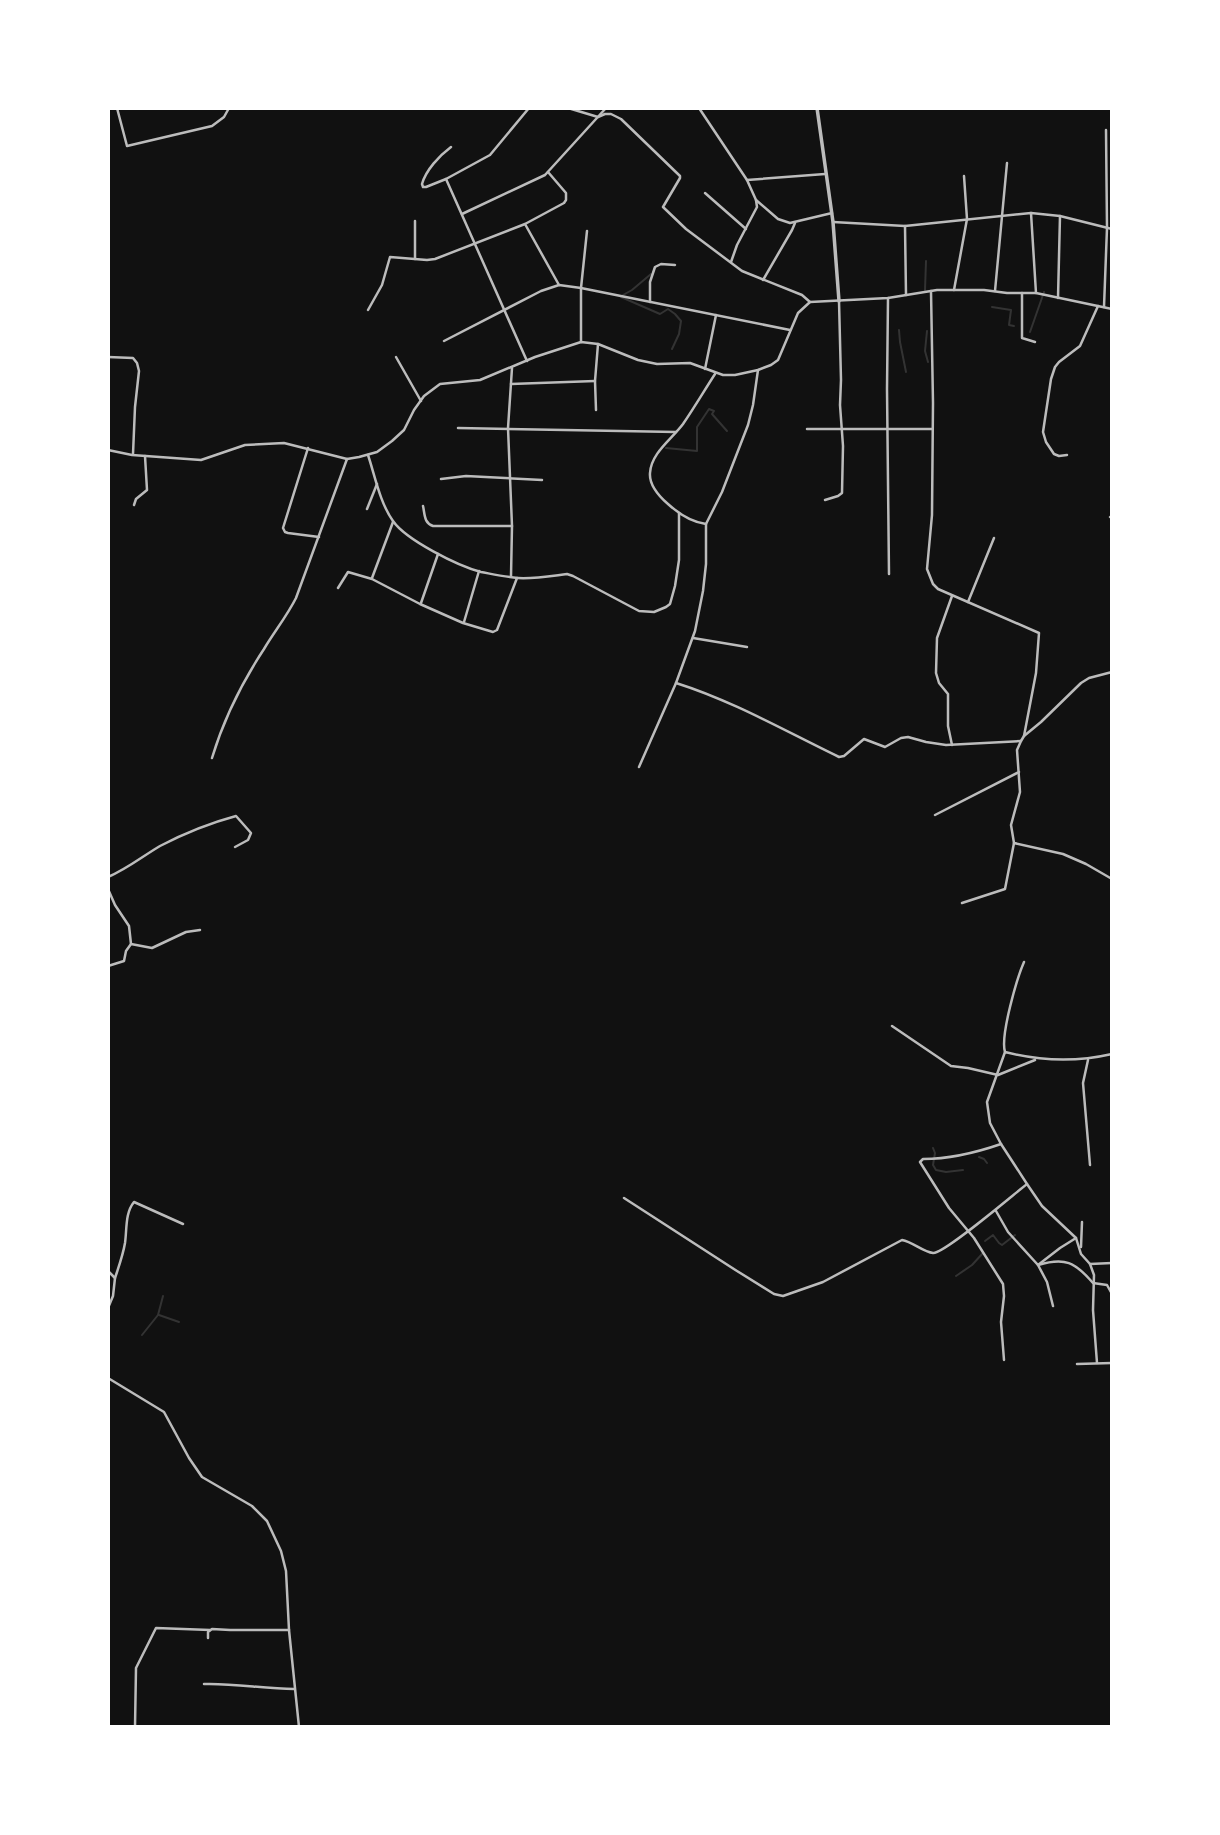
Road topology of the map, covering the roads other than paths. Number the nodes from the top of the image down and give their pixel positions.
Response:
1 (117, 108) edge
2 (229, 108) edge
3 (528, 108) edge
4 (568, 108) edge
5 (606, 108) edge
6 (699, 108) edge
7 (817, 108) edge
8 (597, 117) junction
9 (1106, 130) dead end
10 (451, 147) dead end
11 (1007, 163) dead end
12 (548, 172) junction
13 (827, 174) junction
14 (964, 176) dead end
15 (446, 179) junction
16 (747, 180) junction
17 (705, 193) dead end
18 (756, 200) junction
19 (1031, 212) junction
20 (832, 213) junction
21 (460, 214) junction
22 (1003, 215) junction
23 (1060, 216) junction
24 (967, 219) junction
25 (415, 221) dead end
26 (833, 222) junction
27 (795, 223) junction
28 (525, 224) junction
29 (905, 226) junction
30 (1109, 228) edge
31 (746, 229) junction
32 (587, 231) dead end
33 (475, 245) junction
34 (415, 259) junction
35 (731, 262) junction
36 (675, 265) dead end
37 (763, 280) junction
38 (559, 285) junction
39 (582, 288) junction
40 (954, 290) junction
41 (931, 291) junction
42 (995, 291) junction
43 (1022, 293) junction
44 (1036, 293) junction
45 (906, 295) junction
46 (888, 298) junction
47 (1058, 298) junction
48 (839, 301) junction
49 (650, 302) junction
50 (810, 302) junction
51 (1098, 306) junction
52 (1104, 307) junction
53 (1111, 309) edge
54 (368, 310) dead end
55 (504, 310) junction
56 (716, 315) junction
57 (790, 330) junction
58 (444, 341) dead end
59 (581, 342) junction
60 (1035, 342) dead end
61 (598, 344) junction
62 (108, 357) edge
63 (396, 357) dead end
64 (527, 361) junction
65 (512, 368) junction
66 (705, 369) junction
67 (758, 370) junction
68 (715, 373) junction
69 (595, 381) junction
70 (511, 384) junction
71 (421, 401) junction
72 (596, 410) dead end
73 (458, 428) dead end
74 (509, 428) junction
75 (807, 429) dead end
76 (842, 429) junction
77 (887, 429) junction
78 (932, 429) junction
79 (676, 432) junction
80 (308, 448) junction
81 (108, 450) edge
82 (132, 455) junction
83 (368, 455) junction
84 (145, 456) junction
85 (1067, 456) dead end
86 (348, 458) junction
87 (509, 478) junction
88 (441, 479) dead end
89 (542, 480) dead end
90 (377, 484) junction
91 (825, 500) dead end
92 (134, 505) dead end
93 (423, 506) dead end
94 (367, 509) dead end
95 (679, 513) junction
96 (393, 522) junction
97 (706, 524) junction
98 (512, 526) junction
99 (318, 537) junction
100 (994, 537) dead end
101 (438, 554) junction
102 (479, 571) junction
103 (889, 574) dead end
104 (511, 576) junction
105 (517, 578) junction
106 (372, 579) junction
107 (338, 588) dead end
108 (953, 596) junction
109 (968, 602) junction
110 (421, 604) junction
111 (463, 623) junction
112 (693, 638) junction
113 (747, 647) dead end
114 (1111, 672) edge
115 (676, 682) junction
116 (1024, 736) junction
117 (1020, 741) junction
118 (952, 745) junction
119 (212, 758) dead end
120 (639, 767) dead end
121 (1019, 772) junction
122 (935, 815) dead end
123 (1014, 843) junction
124 (235, 847) dead end
125 (108, 877) edge
126 (1111, 879) edge
127 (108, 889) edge
128 (962, 903) dead end
129 (200, 930) dead end
130 (131, 944) junction
131 (1024, 962) dead end
132 (108, 966) edge
133 (892, 1026) dead end
134 (1005, 1052) junction
135 (1111, 1054) edge
136 (1038, 1058) junction
137 (1088, 1059) junction
138 (998, 1075) junction
139 (1001, 1144) junction
140 (1090, 1165) dead end
141 (1027, 1184) junction
142 (624, 1198) dead end
143 (996, 1211) junction
144 (1082, 1222) dead end
145 (183, 1224) dead end
146 (968, 1231) junction
147 (1076, 1238) junction
148 (1081, 1254) junction
149 (1111, 1263) edge
150 (1090, 1264) junction
151 (1038, 1265) junction
152 (108, 1271) edge
153 (115, 1278) junction
154 (1093, 1283) junction
155 (1111, 1294) edge
156 (1053, 1306) dead end
157 (108, 1308) edge
158 (1004, 1360) dead end
159 (1097, 1363) junction
160 (1111, 1363) edge
161 (1077, 1364) dead end
162 (108, 1378) edge
163 (209, 1630) junction
164 (289, 1630) junction
165 (208, 1638) dead end
166 (204, 1684) dead end
167 (294, 1689) junction
168 (135, 1727) edge
169 (299, 1727) edge

1 - 2 street
3 - 15 street
4 - 8 street
5 - 8 street
6 - 16 street
7 - 13 street
8 - 12 street
8 - 35 street
9 - 30 street
10 - 15 street
11 - 22 street
12 - 21 street
12 - 28 street
13 - 16 street
13 - 20 street
14 - 24 street
15 - 21 street
16 - 18 street
17 - 31 street
18 - 27 street
18 - 31 street
19 - 22 street
19 - 23 street
19 - 44 street
20 - 26 street
20 - 27 street
21 - 33 street
22 - 24 street
22 - 42 street
23 - 30 street
23 - 47 street
24 - 29 street
24 - 40 street
25 - 34 street
26 - 29 street
26 - 48 street
27 - 37 street
28 - 33 street
28 - 38 street
29 - 45 street
30 - 52 street
31 - 35 street
32 - 39 street
33 - 34 street
33 - 55 street
34 - 54 street
35 - 37 street
36 - 49 street
37 - 50 street
38 - 39 street
38 - 55 street
39 - 49 street
39 - 59 street
40 - 41 street
40 - 42 street
41 - 45 street
41 - 78 street
42 - 43 street
43 - 44 street
43 - 60 street
44 - 47 street
45 - 46 street
46 - 48 street
46 - 77 street
47 - 51 street
48 - 50 street
48 - 76 street
49 - 56 street
50 - 57 street
51 - 52 street
51 - 85 street
52 - 53 street
55 - 58 street
55 - 64 street
56 - 57 street
56 - 66 street
57 - 67 street
59 - 61 street
59 - 64 street
61 - 66 street
61 - 69 street
62 - 82 street
63 - 71 street
64 - 65 street
65 - 70 street
65 - 71 street
66 - 68 street
67 - 68 street
67 - 97 street
68 - 79 street
69 - 70 street
69 - 72 street
70 - 74 street
71 - 83 street
73 - 74 street
74 - 79 street
74 - 87 street
75 - 76 street
76 - 77 street
76 - 91 street
77 - 78 street
77 - 103 street
78 - 108 street
79 - 95 street
80 - 84 street
80 - 86 street
80 - 99 street
81 - 82 street
82 - 84 street
83 - 86 street
83 - 90 street
84 - 92 street
86 - 99 street
87 - 88 street
87 - 89 street
87 - 98 street
90 - 94 street
90 - 96 street
93 - 98 street
95 - 97 street
95 - 105 street
96 - 101 street
96 - 106 street
97 - 112 street
98 - 104 street
99 - 119 street
100 - 109 street
101 - 102 street
101 - 110 street
102 - 104 street
102 - 111 street
104 - 105 street
105 - 111 street
106 - 107 street
106 - 110 street
108 - 109 street
108 - 118 street
109 - 116 street
110 - 111 street
112 - 113 street
112 - 115 street
114 - 116 street
115 - 118 street
115 - 120 street
116 - 117 street
117 - 118 street
117 - 121 street
121 - 122 street
121 - 123 street
123 - 126 street
123 - 128 street
124 - 125 street
127 - 130 street
129 - 130 street
130 - 132 street
131 - 134 street
133 - 138 street
134 - 136 street
134 - 138 street
135 - 137 street
136 - 137 street
136 - 138 street
137 - 140 street
138 - 139 street
139 - 141 street
139 - 146 street
141 - 143 street
141 - 147 street
142 - 146 street
143 - 146 street
143 - 151 street
144 - 148 street
145 - 153 street
146 - 158 street
147 - 148 street
147 - 151 street
148 - 150 street
149 - 150 street
150 - 154 street
151 - 154 street
151 - 156 street
152 - 153 street
153 - 157 street
154 - 155 street
154 - 159 street
159 - 160 street
159 - 161 street
162 - 164 street
163 - 164 street
163 - 165 street
163 - 168 street
164 - 167 street
166 - 167 street
167 - 169 street

